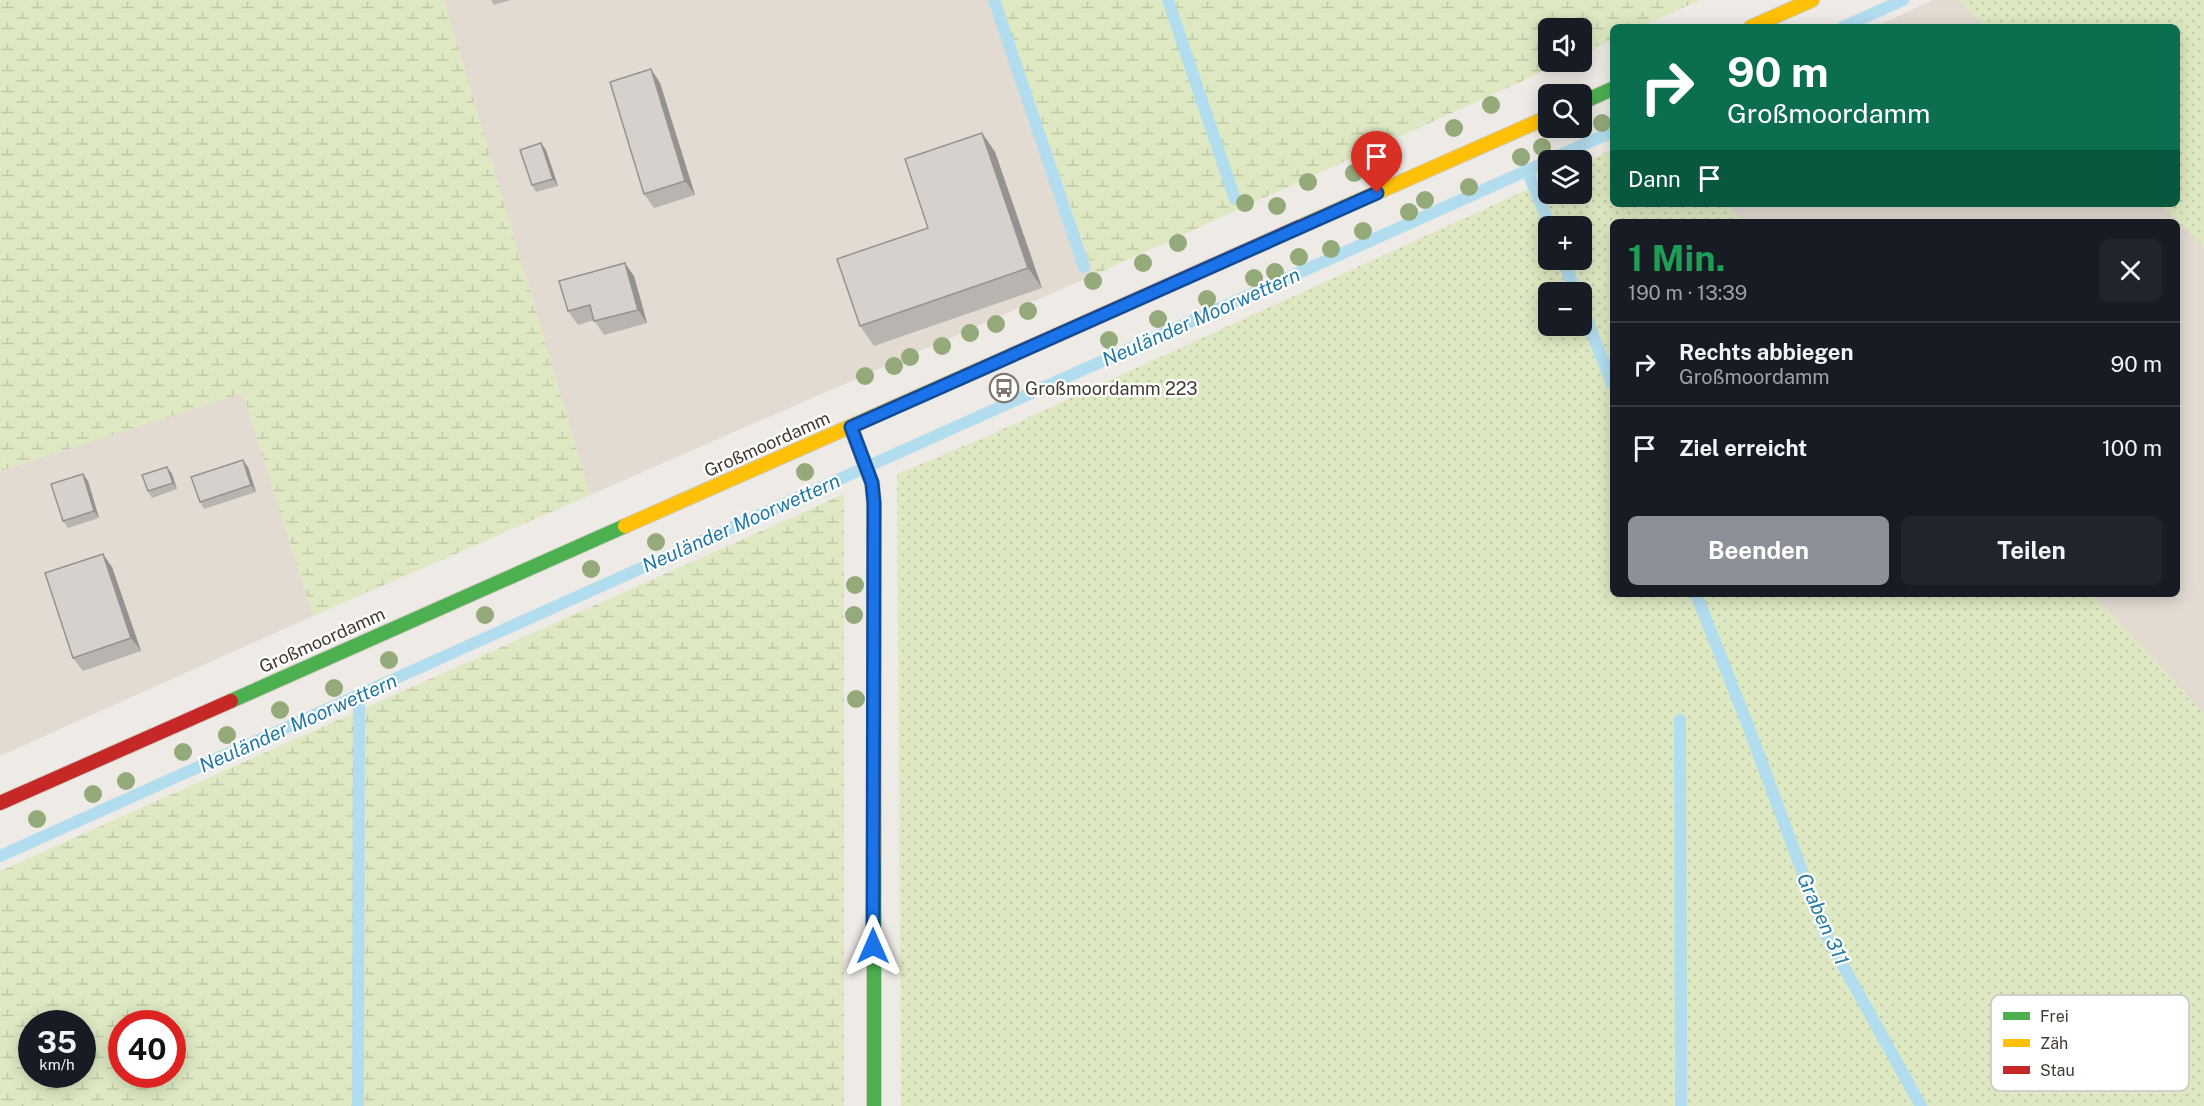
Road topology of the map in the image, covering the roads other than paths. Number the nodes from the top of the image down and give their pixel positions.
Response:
1 (1812, 0) edge
2 (1758, 24) edge
3 (1610, 90) edge
4 (1592, 98) edge
5 (1538, 121) edge
6 (851, 427) junction
7 (0, 803) edge
8 (874, 1106) edge

1 - 2 street
3 - 4 street
5 - 6 street, Großmoordamm
6 - 7 street, Großmoordamm
6 - 8 street

